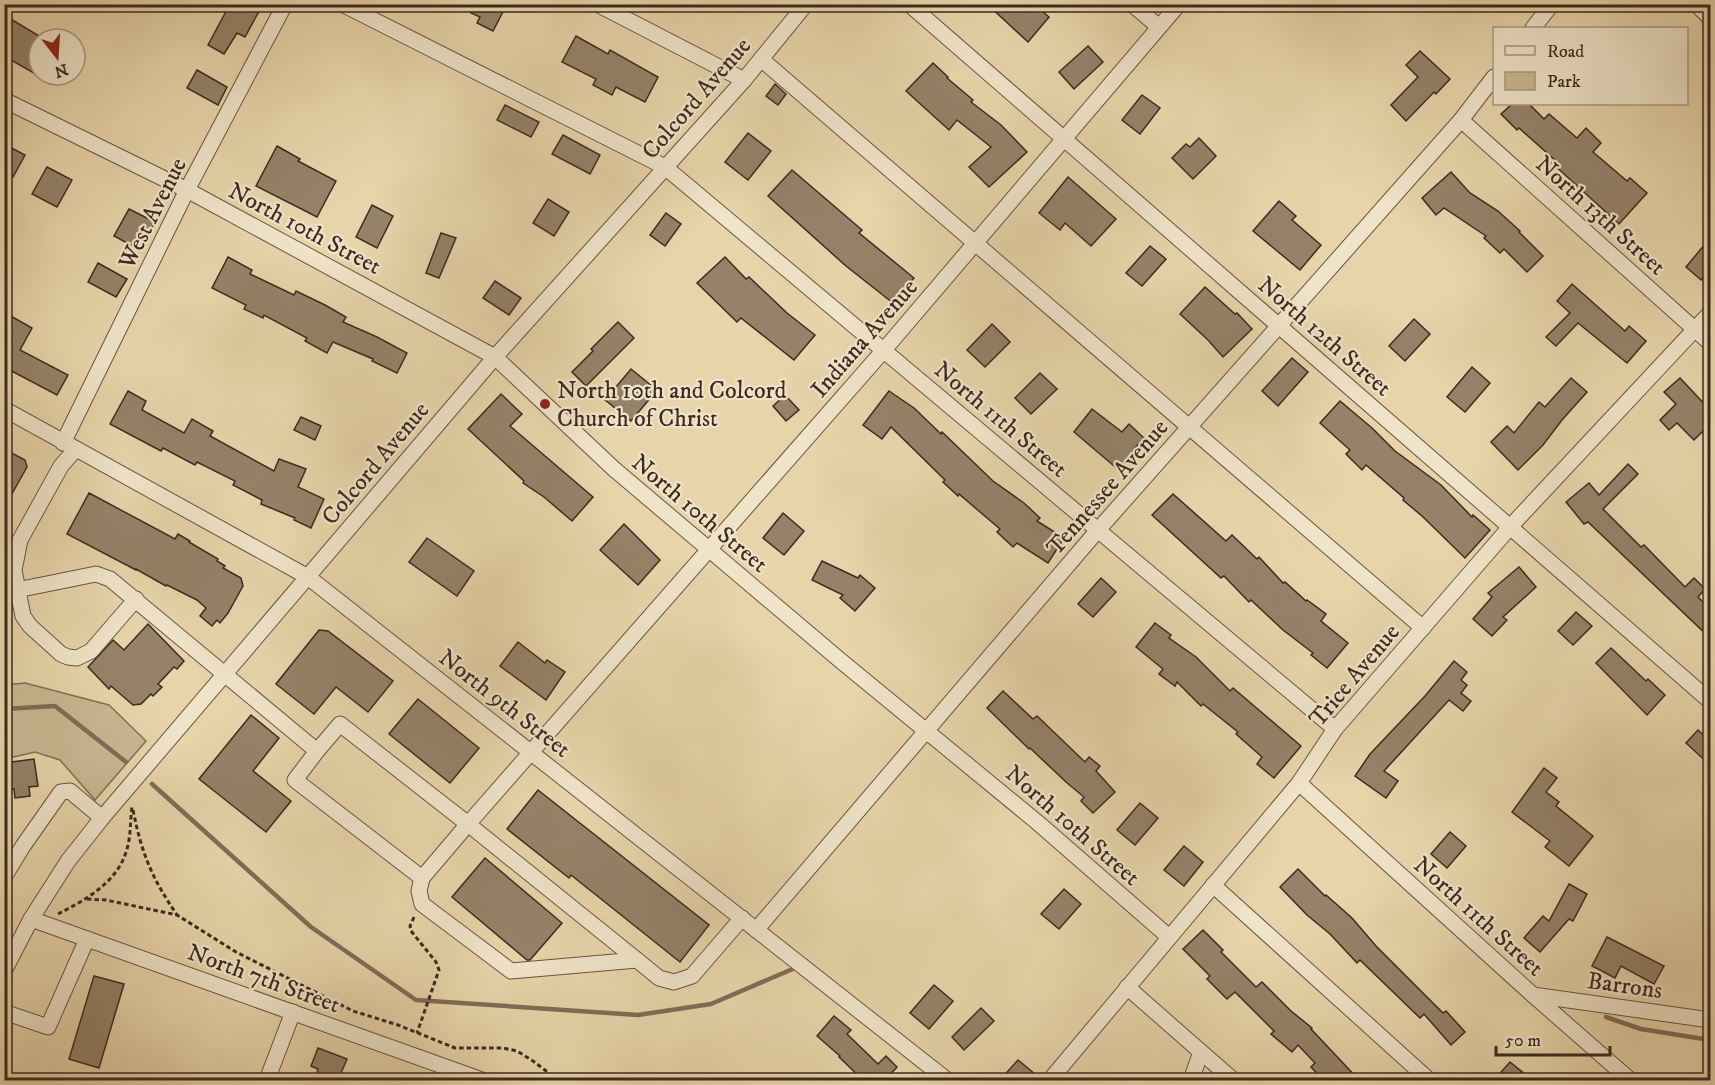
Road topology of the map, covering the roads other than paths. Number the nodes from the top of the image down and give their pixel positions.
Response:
1 (285, 4) edge
2 (342, 4) edge
3 (597, 4) edge
4 (806, 4) edge
5 (909, 4) edge
6 (1132, 4) edge
7 (1179, 4) edge
8 (1552, 4) edge
9 (1696, 4) edge
10 (1710, 18) edge
11 (1159, 27) junction
12 (1534, 27) edge
13 (761, 59) junction
14 (1493, 78) edge
15 (744, 80) junction
16 (4, 100) edge
17 (1461, 120) junction
18 (1063, 138) junction
19 (665, 167) junction
20 (187, 190) junction
21 (974, 243) junction
22 (1710, 313) edge
23 (1278, 326) junction
24 (1696, 330) junction
25 (1710, 344) edge
26 (884, 350) junction
27 (495, 357) junction
28 (4, 410) edge
29 (1190, 426) junction
30 (69, 446) junction
31 (1510, 526) junction
32 (1098, 530) junction
33 (709, 550) junction
34 (308, 577) junction
35 (11, 592) edge
36 (136, 599) junction
37 (1423, 628) junction
38 (225, 674) junction
39 (1710, 701) edge
40 (1335, 729) junction
41 (926, 731) junction
42 (317, 751) junction
43 (531, 752) junction
44 (1299, 783) junction
45 (102, 818) junction
46 (468, 824) junction
47 (4, 878) edge
48 (422, 878) junction
49 (1213, 885) junction
50 (741, 918) junction
51 (31, 919) junction
52 (756, 930) junction
53 (1168, 937) junction
54 (87, 939) junction
55 (637, 960) junction
56 (4, 971) edge
57 (1127, 987) junction
58 (1533, 995) junction
59 (4, 1012) edge
60 (293, 1012) junction
61 (1710, 1020) edge
62 (1201, 1052) junction
63 (267, 1080) edge
64 (482, 1080) edge
65 (947, 1080) edge
66 (1050, 1080) edge
67 (1191, 1080) edge
68 (1233, 1080) edge
69 (1429, 1080) edge
70 (1630, 1080) edge

1 - 20 street, West Avenue
2 - 19 street, North 11th Street
3 - 15 street
4 - 13 street, Colcord Avenue
5 - 18 street, North 12th Street
6 - 11 street
7 - 11 street, Indiana Avenue
8 - 12 street
9 - 10 street
11 - 18 street, Indiana Avenue
13 - 15 street, Colcord Avenue
13 - 21 street
14 - 17 street, Tennessee Avenue
15 - 19 street, Colcord Avenue
16 - 20 street, North 10th Street
17 - 23 street, Tennessee Avenue
17 - 24 street, North 13th Street
18 - 21 street, Indiana Avenue
18 - 23 street, North 12th Street
19 - 26 street, North 11th Street
19 - 27 street, Colcord Avenue
20 - 27 street, North 10th Street
20 - 30 street, West Avenue
21 - 26 street, Indiana Avenue
21 - 29 street
22 - 24 street, Trice Avenue
23 - 29 street, Tennessee Avenue
23 - 31 street, North 12th Street
24 - 25 street, North 13th Street
24 - 31 street, Trice Avenue
26 - 32 street, North 11th Street
26 - 33 street, Indiana Avenue
27 - 33 street, North 10th Street
27 - 34 street, Colcord Avenue
28 - 30 street, North 9th Street
29 - 32 street, Tennessee Avenue
29 - 37 street
30 - 34 street, North 9th Street
30 - 35 street, West Avenue
31 - 37 street, Trice Avenue
31 - 39 street, North 12th Street
32 - 40 street, North 11th Street
32 - 41 street, Tennessee Avenue
33 - 41 street, North 10th Street
33 - 43 street, Indiana Avenue
34 - 38 street, Colcord Avenue
34 - 43 street, North 9th Street
35 - 36 street
35 - 36 street, West Avenue
36 - 38 street
37 - 40 street, Trice Avenue
38 - 42 street
38 - 45 street, Colcord Avenue
40 - 44 street, Trice Avenue
41 - 52 street, Tennessee Avenue
41 - 53 street, North 10th Street
42 - 46 street
42 - 48 street
43 - 46 street, Indiana Avenue
43 - 50 street, North 9th Street
44 - 49 street, Trice Avenue
44 - 58 street, North 11th Street
45 - 47 street
45 - 51 street, Colcord Avenue
46 - 48 street, Indiana Avenue
46 - 55 street
48 - 55 street
49 - 53 street, Trice Avenue
49 - 69 street
50 - 52 street, North 9th Street
50 - 55 street
51 - 54 street, North 7th Street
51 - 56 street, Colcord Avenue
52 - 65 street, North 9th Street
53 - 57 street, Trice Avenue
54 - 59 street
54 - 60 street, North 7th Street
57 - 62 street
57 - 66 street, Trice Avenue
58 - 61 street, Barrons
58 - 70 street, North 11th Street
60 - 63 street
60 - 64 street, North 7th Street
62 - 67 street
62 - 68 street

